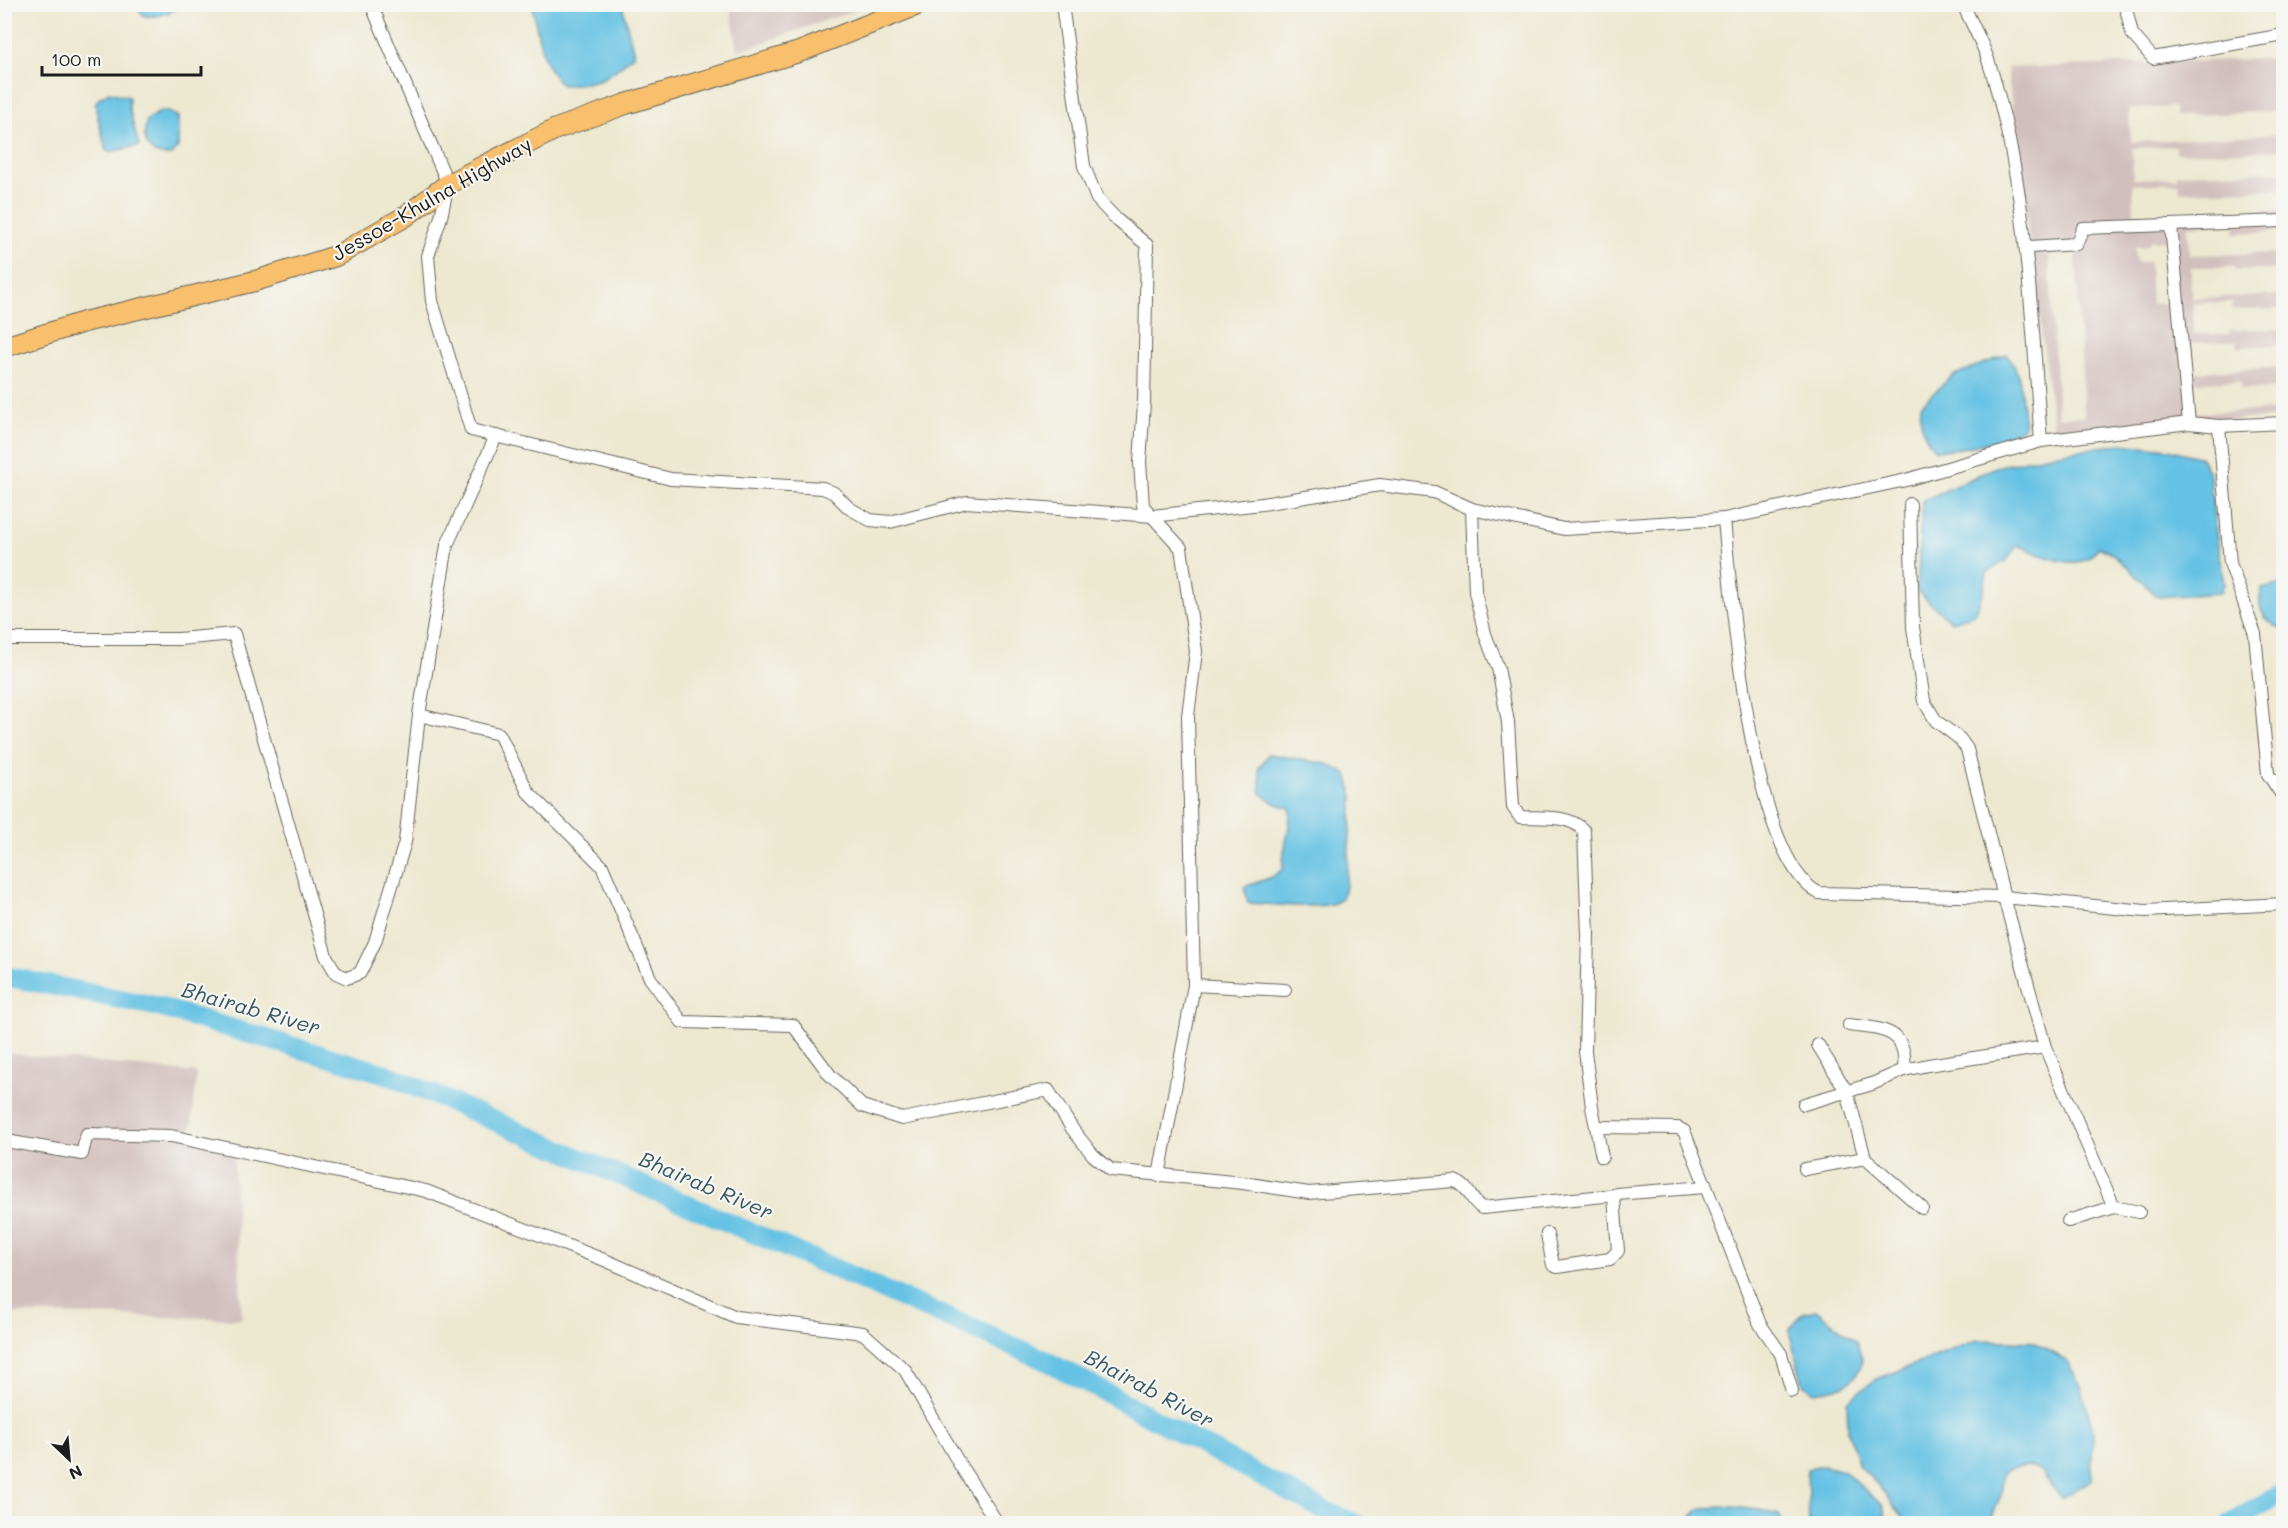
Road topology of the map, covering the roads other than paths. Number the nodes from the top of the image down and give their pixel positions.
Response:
1 (371, 4) edge
2 (920, 4) edge
3 (1062, 4) edge
4 (1963, 4) edge
5 (2125, 4) edge
6 (2283, 35) edge
7 (448, 184) junction
8 (2283, 221) edge
9 (2171, 225) junction
10 (2030, 247) dead end
11 (4, 347) edge
12 (2189, 423) junction
13 (2283, 423) edge
14 (2219, 426) junction
15 (496, 436) junction
16 (2041, 441) junction
17 (1910, 504) dead end
18 (1472, 509) junction
19 (1152, 516) junction
20 (1724, 519) junction
21 (4, 639) edge
22 (419, 715) junction
23 (2283, 798) edge
24 (2004, 897) junction
25 (2283, 904) edge
26 (1194, 985) junction
27 (1286, 990) dead end
28 (1849, 1025) dead end
29 (1818, 1045) dead end
30 (2045, 1047) junction
31 (1904, 1070) junction
32 (1847, 1092) junction
33 (1804, 1104) dead end
34 (1597, 1127) junction
35 (4, 1136) edge
36 (1602, 1156) dead end
37 (1865, 1158) junction
38 (1805, 1169) dead end
39 (1160, 1176) junction
40 (1705, 1187) junction
41 (1615, 1195) junction
42 (2114, 1207) junction
43 (1922, 1208) dead end
44 (2139, 1212) dead end
45 (2068, 1221) dead end
46 (1547, 1234) dead end
47 (1792, 1391) dead end
48 (998, 1524) edge

1 - 7 street
2 - 7 highway, Jessoe-Khulna Highway
3 - 19 street
4 - 16 street
5 - 6 street
7 - 11 highway, Jessoe-Khulna Highway
7 - 15 street
8 - 9 street
9 - 10 street
9 - 12 street
12 - 14 street
12 - 16 street
13 - 14 street
14 - 23 street
15 - 19 street
15 - 22 street
16 - 20 street
17 - 24 street
18 - 19 street
18 - 20 street
18 - 34 street
19 - 26 street
20 - 24 street
21 - 22 street
22 - 39 street
24 - 25 street
24 - 30 street
26 - 27 street
26 - 39 street
28 - 31 street
29 - 32 street
30 - 31 street
30 - 42 street
31 - 32 street
32 - 33 street
32 - 37 street
34 - 36 street
34 - 40 street
35 - 48 street
37 - 38 street
37 - 43 street
39 - 41 street
40 - 41 street
40 - 47 street
41 - 46 street
42 - 44 street
42 - 45 street

